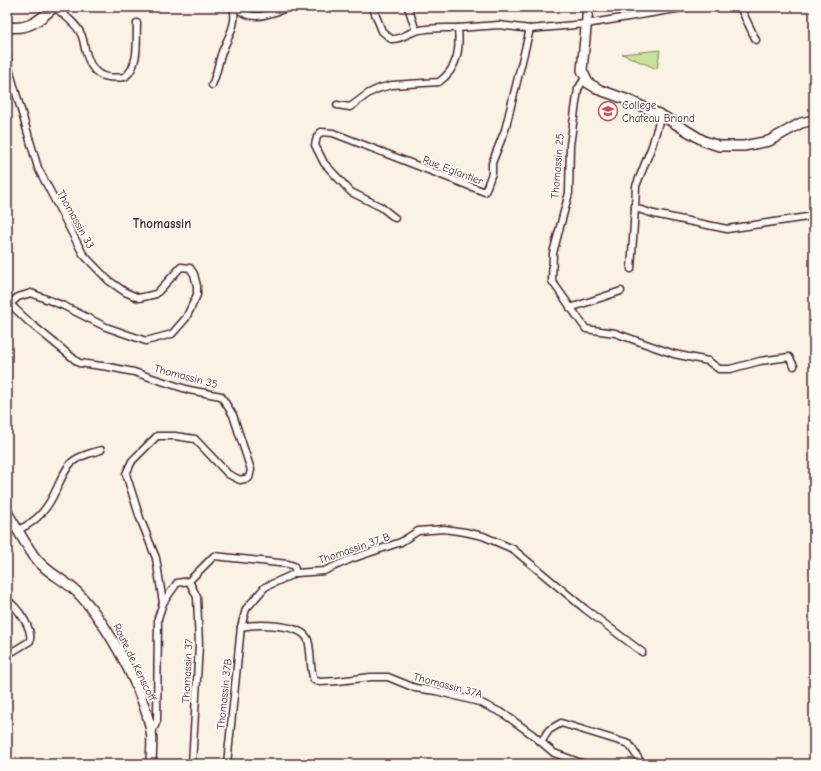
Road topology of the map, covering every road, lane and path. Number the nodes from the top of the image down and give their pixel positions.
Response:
1 (54, 7) edge
2 (233, 7) edge
3 (236, 7) edge
4 (408, 7) edge
5 (588, 7) edge
6 (688, 7) edge
7 (737, 7) edge
8 (287, 8) edge
9 (374, 11) dead end
10 (137, 23) dead end
11 (586, 24) junction
12 (7, 27) edge
13 (458, 28) junction
14 (530, 29) junction
15 (416, 31) junction
16 (756, 40) dead end
17 (7, 55) edge
18 (585, 78) junction
19 (212, 85) dead end
20 (337, 105) dead end
21 (661, 115) junction
22 (814, 120) edge
23 (635, 208) junction
24 (814, 216) edge
25 (395, 218) dead end
26 (631, 269) dead end
27 (621, 291) dead end
28 (8, 301) edge
29 (570, 308) junction
30 (794, 366) dead end
31 (101, 450) dead end
32 (7, 512) edge
33 (18, 530) junction
34 (296, 573) junction
35 (188, 581) junction
36 (7, 600) edge
37 (163, 603) junction
38 (242, 627) junction
39 (642, 652) dead end
40 (7, 655) edge
41 (152, 732) junction
42 (541, 742) junction
43 (151, 764) edge
44 (192, 764) edge
45 (227, 764) edge
46 (584, 764) edge
47 (642, 764) edge

1 - 10 street
1 - 12 main road
2 - 19 street
3 - 8 street
4 - 15 street
5 - 11 main road, Thomassin 25
6 - 11 street
7 - 16 street
9 - 15 street
11 - 14 street
11 - 18 main road, Thomassin 25
13 - 14 street
13 - 15 street
13 - 20 street
14 - 25 street, Rue Eglantier
17 - 28 street, Thomassin 33
18 - 21 main road
18 - 29 street, Thomassin 25
21 - 22 main road
21 - 23 street
23 - 24 street
23 - 26 street
27 - 29 street
28 - 37 street, Thomassin 35
29 - 30 street
31 - 33 street
32 - 33 main road, Route de Kenscoff
33 - 41 main road, Route de Kenscoff
34 - 35 street
34 - 38 street
34 - 39 street, Thomassin 37 B
35 - 37 street
35 - 44 street, Thomassin 37
36 - 40 street
37 - 41 street
38 - 42 street, Thomassin 37A
38 - 45 street, Thomassin 37B
41 - 43 main road, Route de Kenscoff
42 - 46 street
42 - 47 street

